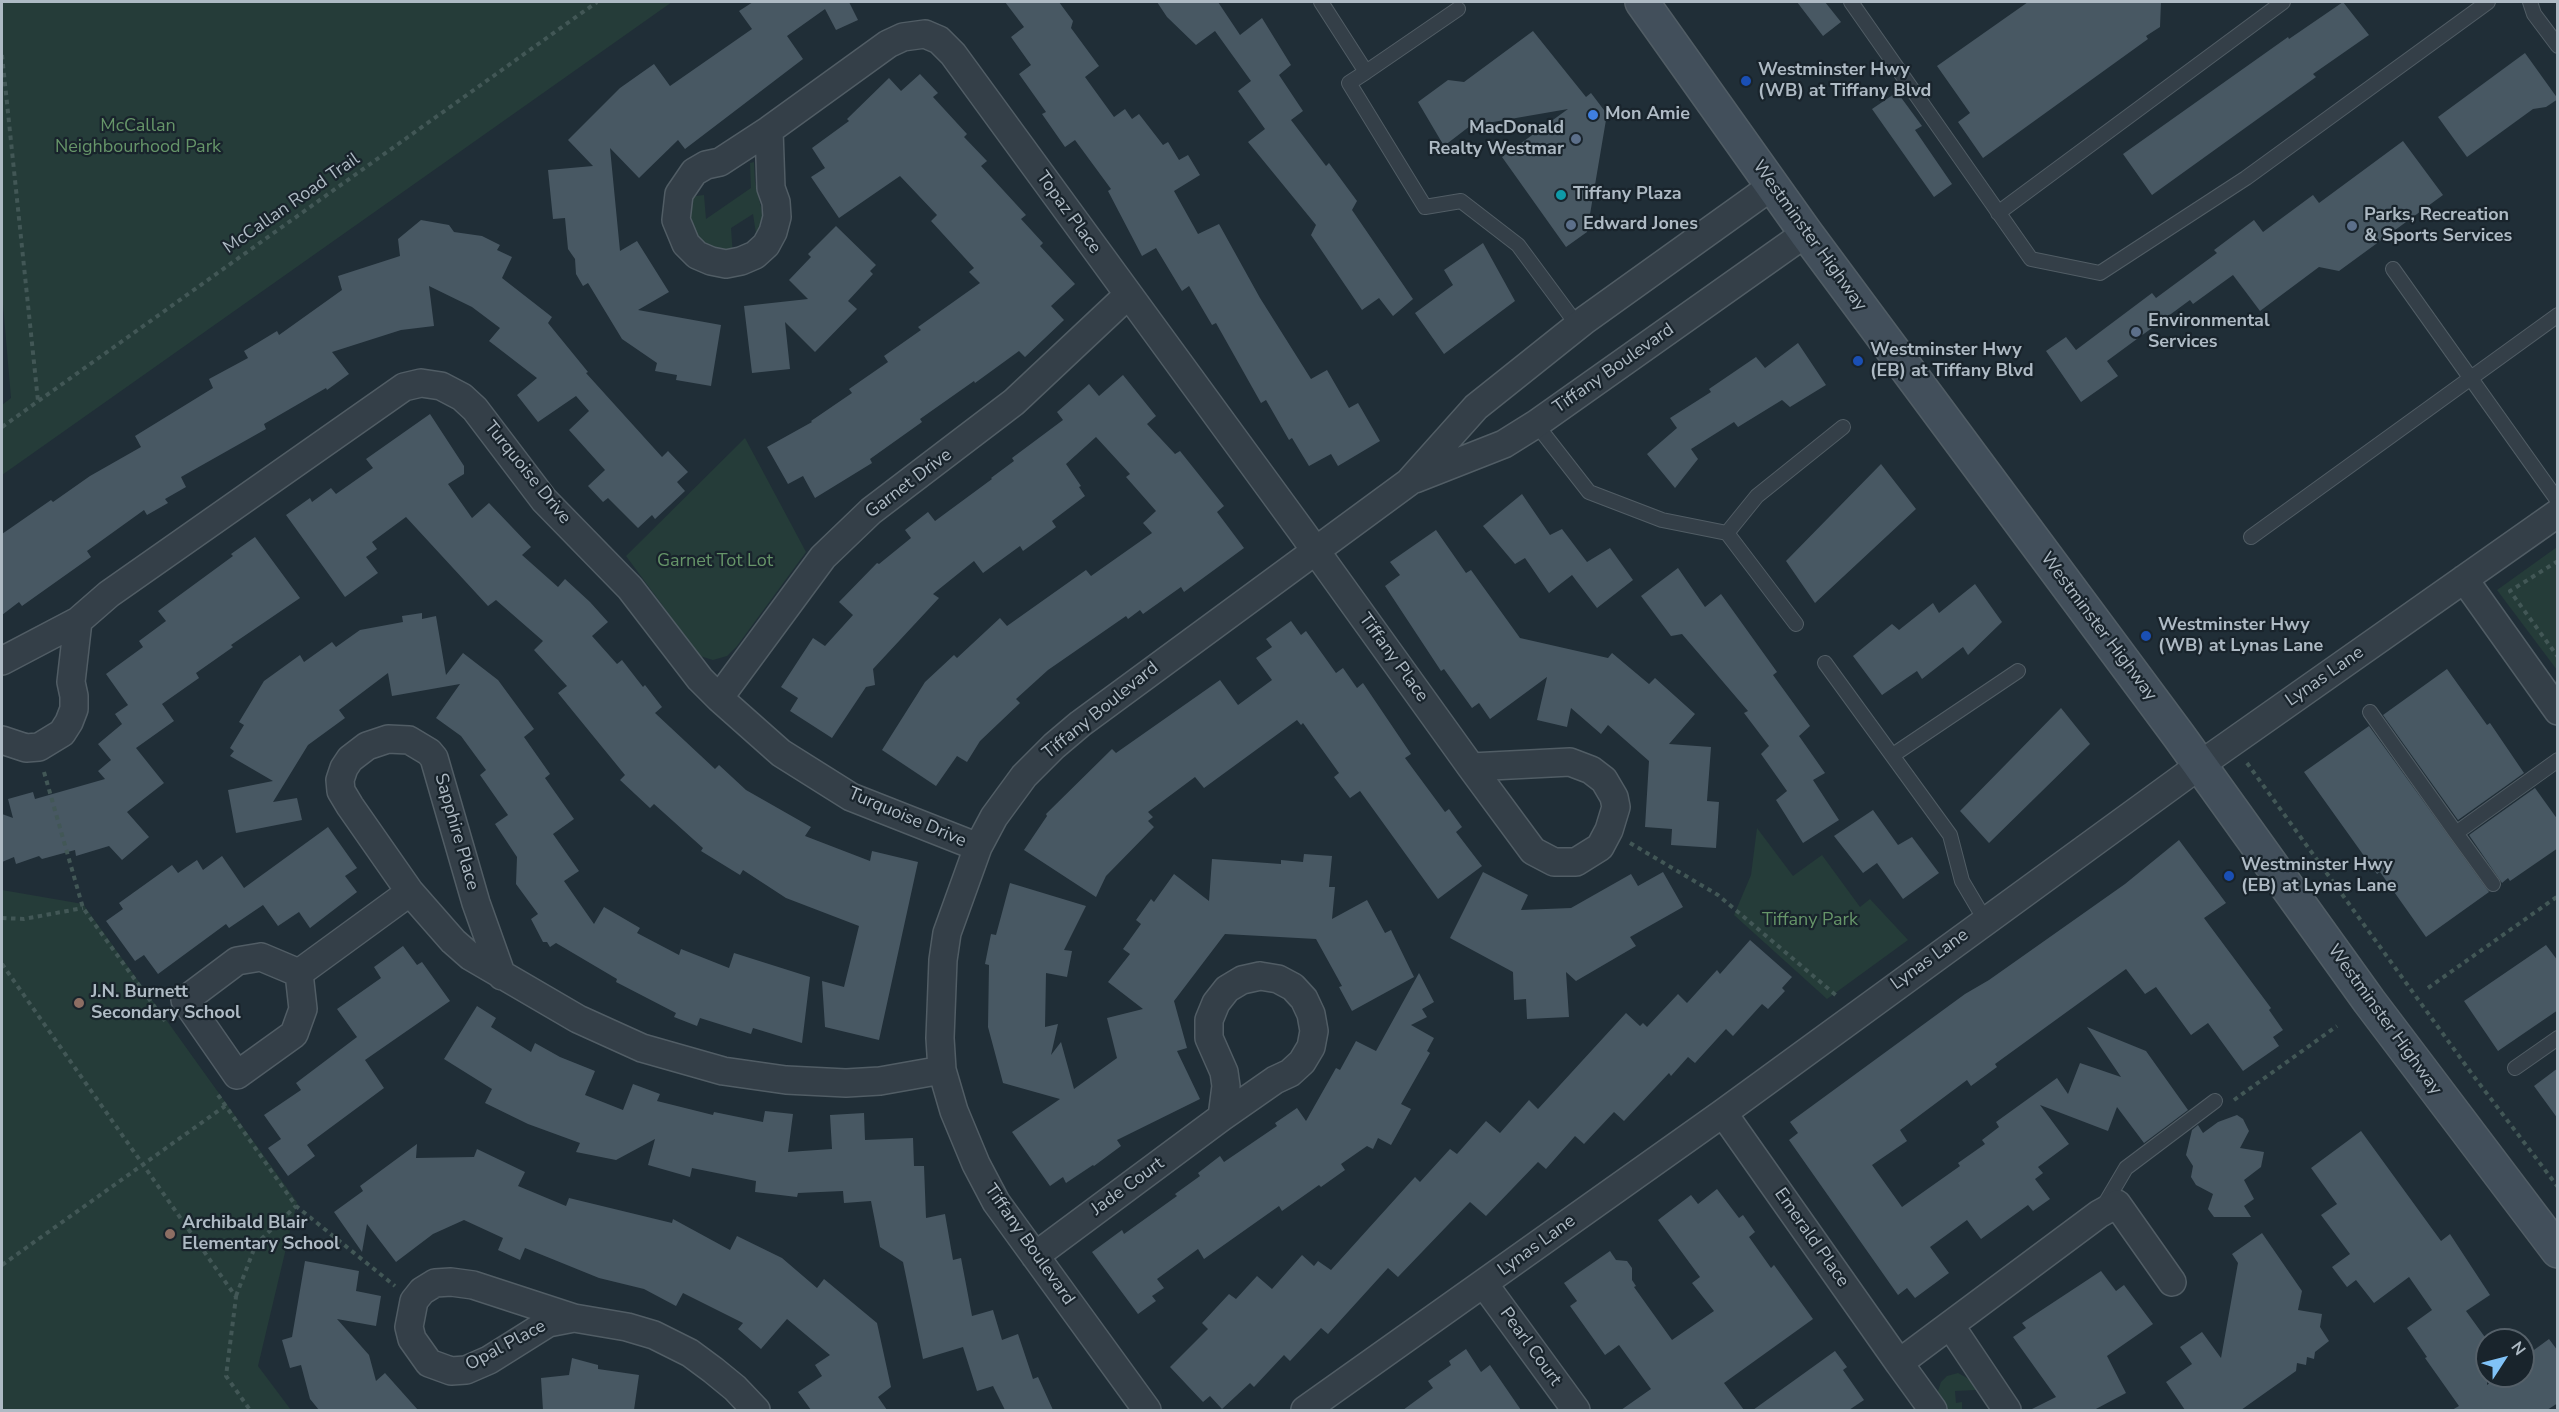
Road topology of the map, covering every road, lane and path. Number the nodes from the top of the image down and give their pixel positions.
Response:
1 (597, 2) edge
2 (1321, 2) edge
3 (1642, 2) edge
4 (1851, 2) edge
5 (2283, 2) edge
6 (2488, 2) edge
7 (2530, 2) edge
8 (1458, 9) dead end
9 (2558, 46) edge
10 (2, 54) edge
11 (1366, 72) junction
12 (769, 130) junction
13 (1773, 186) junction
14 (1998, 213) junction
15 (1806, 233) junction
16 (2393, 269) dead end
17 (1128, 295) junction
18 (2558, 315) edge
19 (1578, 326) junction
20 (2471, 378) junction
21 (38, 401) junction
22 (1536, 424) junction
23 (2, 427) edge
24 (1843, 427) dead end
25 (1408, 482) junction
26 (2558, 501) edge
27 (2558, 513) edge
28 (1727, 533) junction
29 (2251, 537) dead end
30 (1314, 549) junction
31 (2558, 561) edge
32 (2464, 579) junction
33 (78, 621) junction
34 (1796, 624) dead end
35 (2558, 657) edge
36 (2, 661) edge
37 (1825, 663) dead end
38 (2018, 671) dead end
39 (719, 698) junction
40 (2558, 711) edge
41 (2370, 712) dead end
42 (2, 740) edge
43 (2232, 743) junction
44 (39, 747) junction
45 (1893, 755) junction
46 (2558, 760) edge
47 (2200, 765) junction
48 (1471, 767) junction
49 (1609, 831) junction
50 (2456, 833) junction
51 (978, 847) junction
52 (2493, 884) dead end
53 (410, 892) junction
54 (2558, 896) edge
55 (83, 908) junction
56 (2, 918) edge
57 (1985, 920) junction
58 (2, 964) edge
59 (299, 973) junction
60 (502, 976) junction
61 (2428, 988) dead end
62 (1853, 1017) junction
63 (167, 1025) dead end
64 (2558, 1038) edge
65 (2515, 1068) dead end
66 (942, 1070) junction
67 (217, 1093) dead end
68 (2215, 1101) dead end
69 (225, 1106) junction
70 (1723, 1113) junction
71 (1222, 1117) junction
72 (142, 1165) junction
73 (2558, 1187) edge
74 (296, 1206) junction
75 (2099, 1214) junction
76 (2558, 1251) edge
77 (1035, 1256) junction
78 (2, 1265) edge
79 (2172, 1282) dead end
80 (1484, 1284) junction
81 (236, 1297) junction
82 (414, 1301) junction
83 (574, 1318) junction
84 (1950, 1325) junction
85 (1899, 1363) junction
86 (250, 1410) edge
87 (756, 1410) edge
88 (1147, 1410) edge
89 (1305, 1410) edge
90 (1576, 1410) edge
91 (1933, 1410) edge
92 (2007, 1410) edge

1 - 21 path, McCallan Road Trail
2 - 11 lane
3 - 13 main road, Westminster Highway
4 - 14 lane
5 - 14 lane
6 - 14 lane
7 - 9 lane
8 - 11 lane
10 - 21 path
11 - 19 lane
12 - 12 street, Topaz Place
12 - 17 street, Topaz Place
13 - 15 main road, Westminster Highway
13 - 19 street, Tiffany Boulevard
15 - 22 street, Tiffany Boulevard
15 - 47 main road, Westminster Highway
16 - 20 lane
17 - 30 street, Topaz Place
17 - 39 street, Garnet Drive
18 - 20 lane
19 - 25 street, Tiffany Boulevard
20 - 26 lane
20 - 29 lane
21 - 23 path, McCallan Road Trail
22 - 25 street, Tiffany Boulevard
22 - 28 lane
24 - 28 lane
25 - 30 street, Tiffany Boulevard
27 - 32 street, Lynas Lane
28 - 34 lane
30 - 48 street, Tiffany Place
30 - 51 street, Tiffany Boulevard
31 - 35 path
32 - 40 street
32 - 43 street, Lynas Lane
33 - 36 street, Turquoise Drive
33 - 39 street, Turquoise Drive
33 - 44 street
37 - 45 lane
38 - 45 lane
39 - 51 street, Turquoise Drive
41 - 50 lane
42 - 44 street
43 - 47 street, Lynas Lane
43 - 73 path
44 - 55 path
45 - 57 lane
46 - 50 lane
47 - 57 street, Lynas Lane
47 - 76 main road, Westminster Highway
48 - 49 street, Tiffany Place
48 - 49 street, Tiffany Place
49 - 62 path
50 - 52 lane
51 - 66 street, Tiffany Boulevard
53 - 59 street
53 - 60 street, Sapphire Place
53 - 60 street, Sapphire Place
54 - 61 path
55 - 56 path
55 - 63 path
57 - 62 street, Lynas Lane
58 - 72 path
59 - 59 street
60 - 66 street, Sapphire Place
62 - 70 street, Lynas Lane
64 - 65 lane
66 - 77 street, Tiffany Boulevard
67 - 69 path
68 - 75 lane
69 - 72 path
69 - 74 path
70 - 80 street, Lynas Lane
70 - 85 street, Emerald Place
71 - 71 street, Jade Court
71 - 77 street, Jade Court
72 - 78 path
72 - 81 path
74 - 81 path
74 - 82 path
75 - 79 street
75 - 84 street
77 - 88 street, Tiffany Boulevard
80 - 89 street, Lynas Lane
80 - 90 street, Pearl Court
81 - 86 path
82 - 83 street, Opal Place
82 - 83 street, Opal Place
83 - 87 street, Opal Place
84 - 85 street
84 - 92 street
85 - 91 street, Emerald Place

